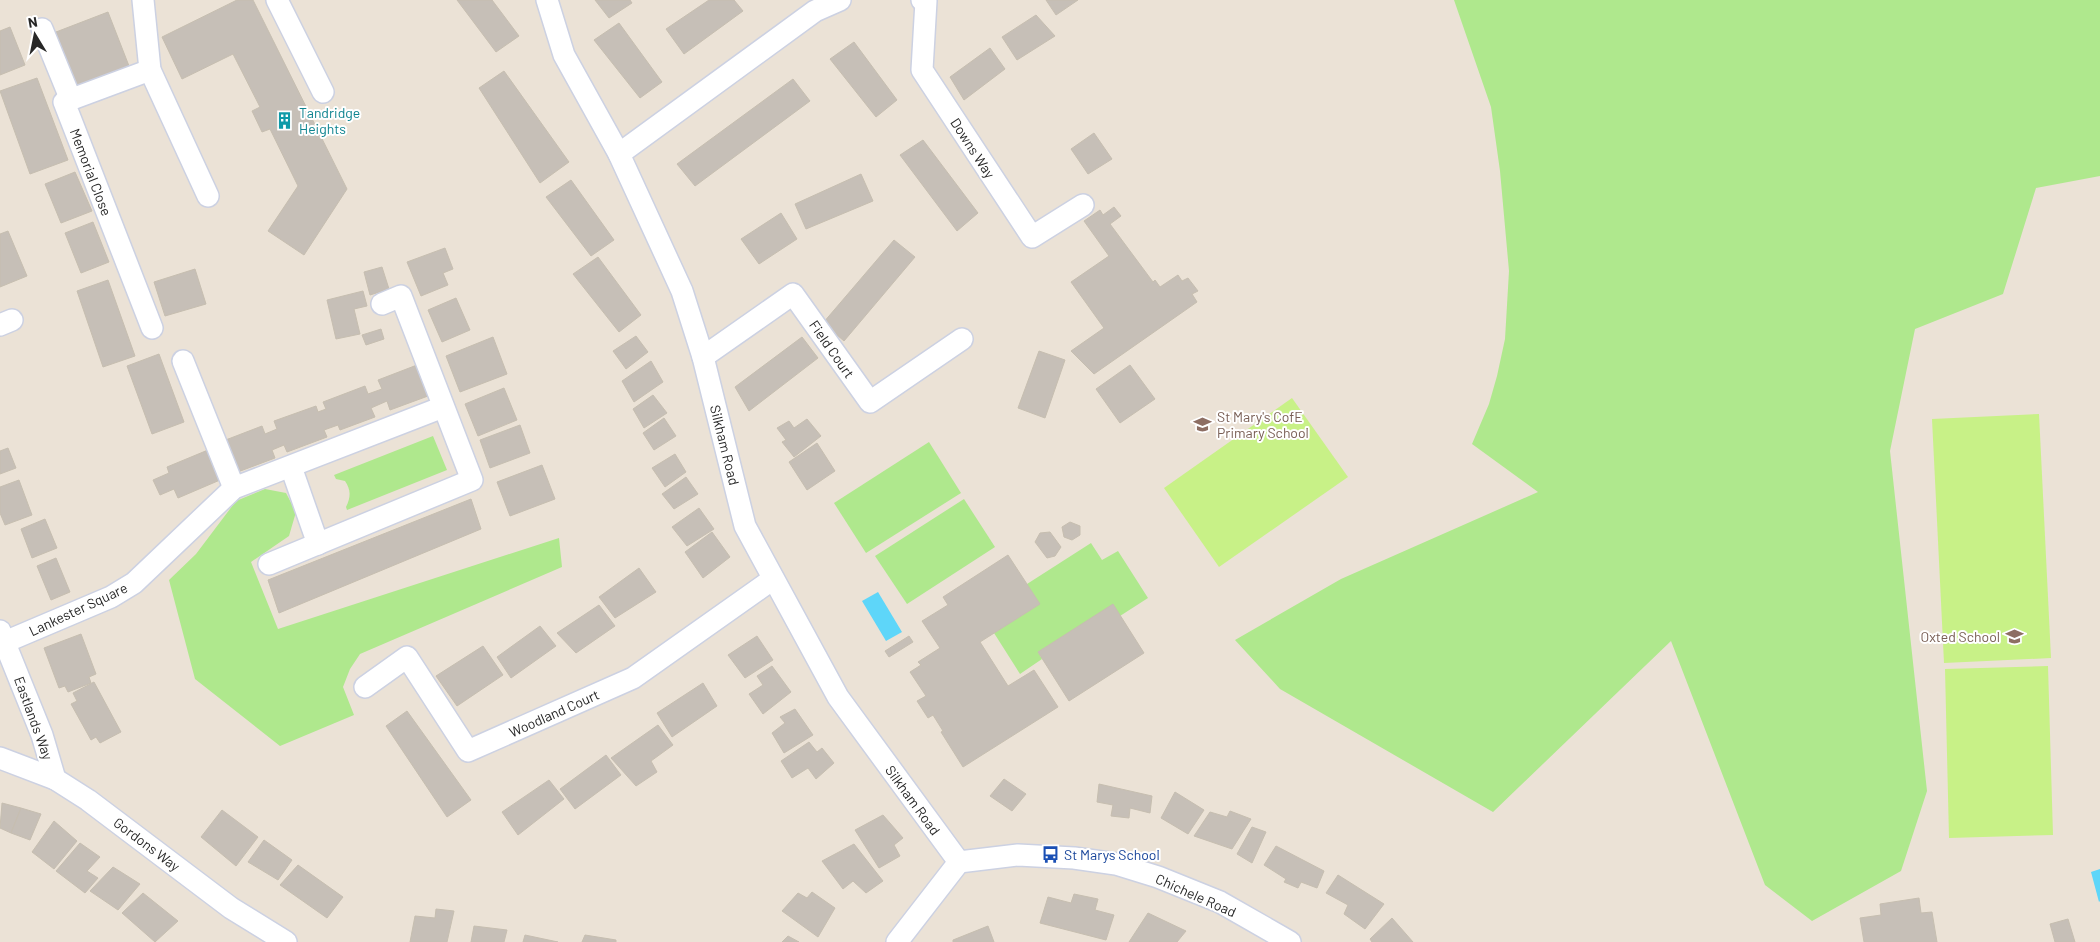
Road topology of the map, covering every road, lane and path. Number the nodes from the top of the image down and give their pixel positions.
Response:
1 (144, 0) edge
2 (277, 0) edge
3 (547, 0) edge
4 (840, 0) edge
5 (927, 0) edge
6 (42, 29) dead end
7 (150, 70) junction
8 (323, 92) dead end
9 (71, 100) junction
10 (619, 154) junction
11 (208, 196) dead end
12 (1083, 205) dead end
13 (382, 304) dead end
14 (152, 328) dead end
15 (962, 339) dead end
16 (703, 357) junction
17 (183, 361) dead end
18 (443, 407) junction
19 (291, 467) junction
20 (234, 488) junction
21 (318, 544) junction
22 (269, 564) dead end
23 (773, 579) junction
24 (2, 636) edge
25 (365, 687) dead end
26 (0, 758) edge
27 (55, 778) junction
28 (959, 862) junction
29 (286, 942) edge
30 (897, 942) edge
31 (1290, 942) edge

1 - 7 street
2 - 8 street
3 - 10 street, Silkham Road
4 - 10 street
5 - 12 street, Downs Way
6 - 9 street
7 - 9 street
7 - 11 street
9 - 14 street, Memorial Close
10 - 16 street, Silkham Road
13 - 18 street
15 - 16 street, Field Court
16 - 23 street, Silkham Road
17 - 20 street
18 - 19 street, Lankester Square
18 - 21 street
19 - 20 street, Lankester Square
19 - 21 street
20 - 24 street, Lankester Square
21 - 22 street
23 - 25 street, Woodland Court
23 - 28 street, Silkham Road
24 - 27 street, Eastlands Way
26 - 27 street, Gordons Way
27 - 29 street, Gordons Way
28 - 30 street
28 - 31 street, Chichele Road

